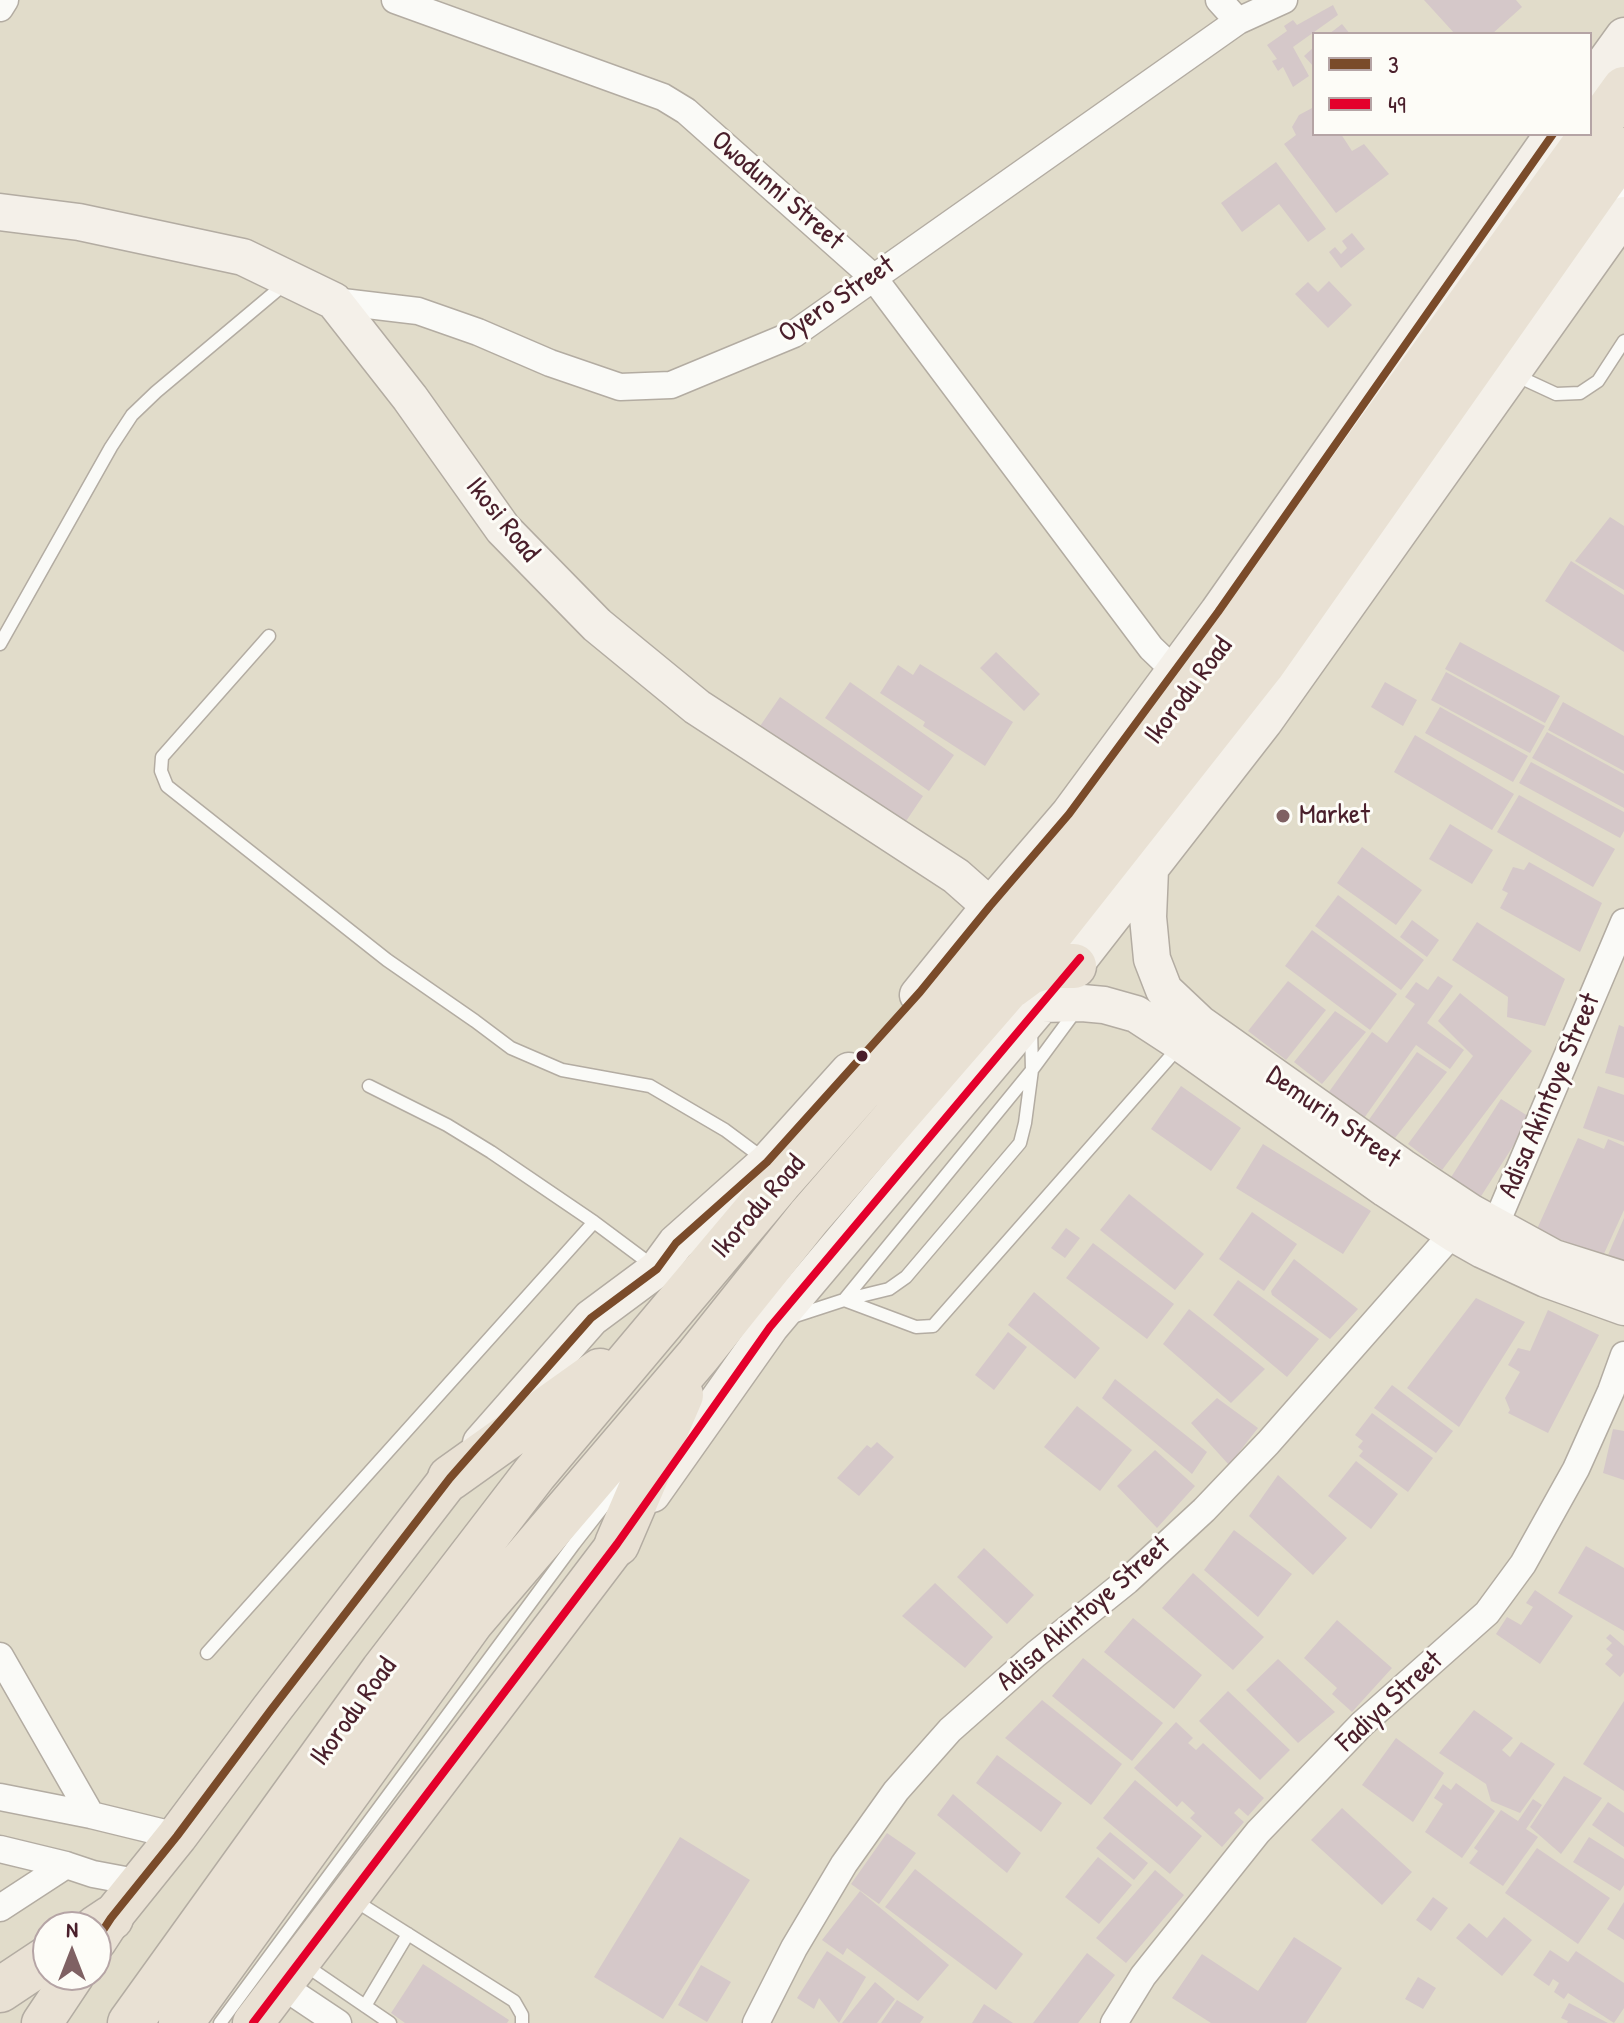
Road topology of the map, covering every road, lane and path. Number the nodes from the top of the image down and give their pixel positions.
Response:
1 (5, 0) edge
2 (395, 0) edge
3 (1219, 0) edge
4 (1284, 0) edge
5 (0, 8) edge
6 (1238, 21) junction
7 (1624, 36) edge
8 (1592, 80) edge
9 (1624, 89) edge
10 (1592, 133) edge
11 (1552, 136) edge
12 (1590, 136) edge
13 (1624, 150) edge
14 (1624, 189) edge
15 (0, 212) edge
16 (1611, 221) edge
17 (873, 277) junction
18 (291, 279) junction
19 (334, 301) junction
20 (1624, 341) edge
21 (1512, 374) junction
22 (269, 636) dead end
23 (0, 644) edge
24 (1175, 671) junction
25 (1150, 869) junction
26 (990, 906) junction
27 (1624, 922) edge
28 (1044, 993) junction
29 (1191, 1034) junction
30 (1022, 1054) dead end
31 (1032, 1070) junction
32 (369, 1086) dead end
33 (767, 1162) junction
34 (594, 1222) junction
35 (1495, 1226) junction
36 (1453, 1233) junction
37 (657, 1269) junction
38 (1624, 1280) edge
39 (817, 1298) dead end
40 (844, 1300) junction
41 (1624, 1307) edge
42 (807, 1311) junction
43 (770, 1327) junction
44 (651, 1334) junction
45 (1624, 1355) edge
46 (698, 1373) junction
47 (668, 1425) junction
48 (640, 1461) dead end
49 (631, 1473) dead end
50 (450, 1478) junction
51 (617, 1544) junction
52 (207, 1653) dead end
53 (0, 1656) edge
54 (0, 1797) edge
55 (91, 1815) junction
56 (177, 1836) junction
57 (0, 1849) edge
58 (66, 1865) junction
59 (223, 1871) dead end
60 (141, 1883) junction
61 (348, 1897) junction
62 (0, 1908) edge
63 (112, 1916) edge
64 (408, 1934) junction
65 (32, 1969) edge
66 (290, 1973) junction
67 (0, 1990) edge
68 (63, 1991) edge
69 (365, 2006) junction
70 (42, 2023) edge
71 (130, 2023) edge
72 (181, 2023) edge
73 (220, 2023) edge
74 (253, 2023) edge
75 (338, 2023) edge
76 (390, 2023) edge
77 (522, 2023) edge
78 (756, 2023) edge
79 (1114, 2023) edge

1 - 5 street
2 - 17 street, Owodunni Street
3 - 6 street
4 - 6 street, Oyero Street
6 - 17 street, Oyero Street
7 - 8 street
9 - 10 highway, Ikorodu Road
11 - 24 street, Ikorodu Road
12 - 44 highway, Ikorodu Road
13 - 28 highway, Ikorodu Road
14 - 16 lane
15 - 18 street, Ikosi Road
16 - 21 street, Ikorodu Road
17 - 19 street, Oyero Street
17 - 24 street, Owodunni Street
18 - 19 street, Ikosi Road
18 - 23 lane
19 - 26 street, Ikosi Road
20 - 21 lane
21 - 25 street, Ikorodu Road
22 - 33 lane
24 - 26 street, Ikorodu Road
25 - 28 street, Ikorodu Road
25 - 29 street, Demurin Street
26 - 33 street, Ikorodu Road
27 - 35 street, Adisa Akintoye Street
28 - 29 street, Demurin Street
28 - 30 lane
28 - 31 lane
28 - 31 lane
28 - 43 street, Ikorodu Road
28 - 46 highway, Ikorodu Road
29 - 35 street, Demurin Street
29 - 36 street, Demurin Street
29 - 40 lane
31 - 40 lane
31 - 40 lane
32 - 34 lane
33 - 37 street, Ikorodu Road
34 - 37 lane
34 - 52 lane
35 - 38 street, Demurin Street
36 - 41 street, Demurin Street
36 - 78 street, Adisa Akintoye Street
37 - 50 street, Ikorodu Road
39 - 42 lane
40 - 42 lane
42 - 43 lane
43 - 51 street, Ikorodu Road
44 - 50 highway
44 - 59 lane
44 - 71 highway, Ikorodu Road
45 - 79 street, Fadiya Street
46 - 47 highway
46 - 72 highway, Ikorodu Road
47 - 48 lane
47 - 51 highway
49 - 73 lane
50 - 56 main road, Ikorodu Road
51 - 61 main road, Ikorodu Road
53 - 55 street
54 - 55 street
55 - 56 street
56 - 60 main road, Ikorodu Road
57 - 58 street
58 - 60 street
58 - 62 street
60 - 63 main road, Ikorodu Road
61 - 64 lane
61 - 66 main road, Ikorodu Road
64 - 69 lane
64 - 77 lane
65 - 67 highway
66 - 69 lane
66 - 74 main road, Ikorodu Road
66 - 75 street
68 - 70 main road
69 - 76 lane

